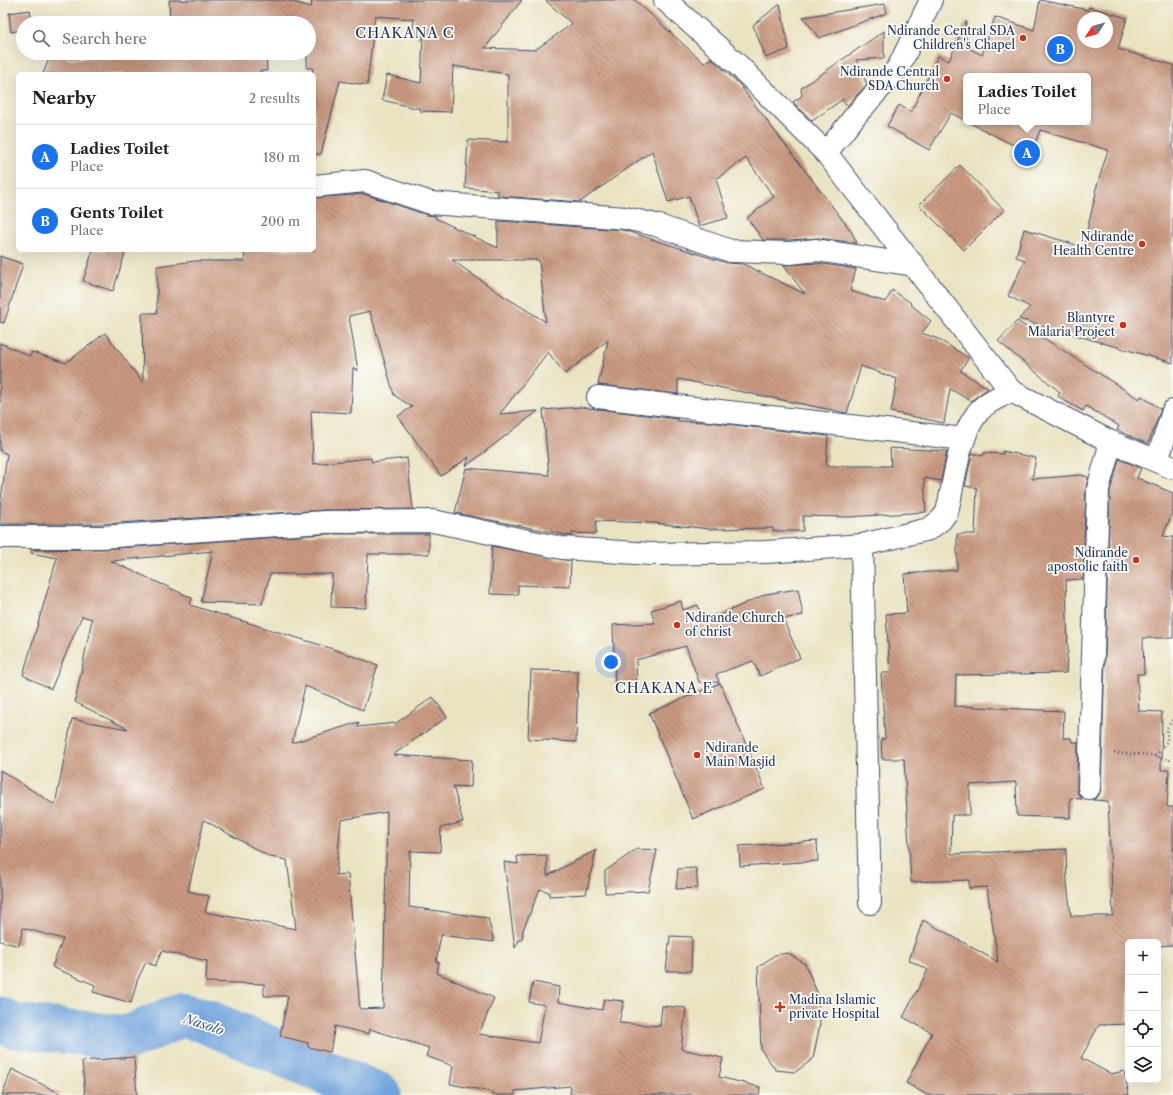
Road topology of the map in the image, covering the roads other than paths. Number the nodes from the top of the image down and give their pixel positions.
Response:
1 (665, 0) edge
2 (931, 0) edge
3 (826, 153) junction
4 (316, 186) edge
5 (914, 266) junction
6 (1011, 391) junction
7 (598, 397) dead end
8 (1173, 411) edge
9 (964, 439) junction
10 (1111, 442) junction
11 (1165, 465) edge
12 (0, 537) edge
13 (862, 545) junction
14 (1089, 788) dead end
15 (870, 903) dead end

1 - 3 street
2 - 3 street
3 - 5 street
4 - 5 street
5 - 6 street
6 - 9 street
6 - 10 street
7 - 9 street
8 - 11 street
9 - 13 street
10 - 11 street
10 - 14 street
12 - 13 street
13 - 15 street

